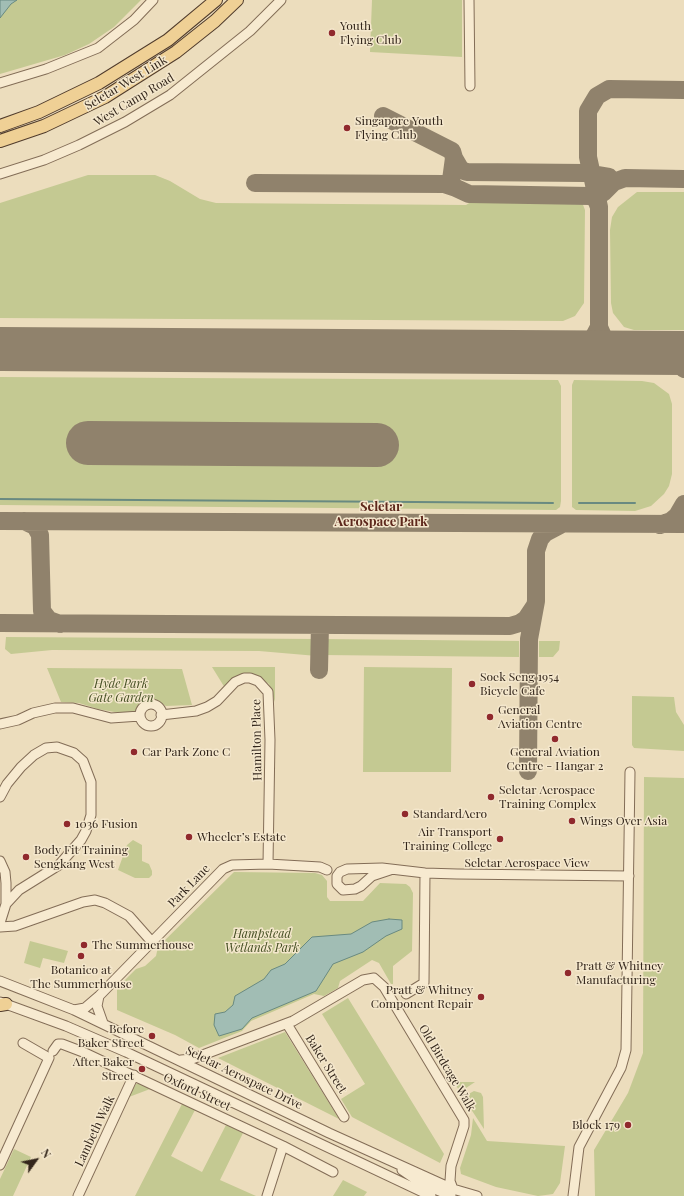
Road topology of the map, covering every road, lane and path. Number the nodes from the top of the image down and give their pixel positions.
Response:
1 (153, 0) edge
2 (216, 0) edge
3 (237, 0) edge
4 (281, 0) edge
5 (469, 0) edge
6 (0, 83) edge
7 (470, 86) dead end
8 (0, 126) edge
9 (0, 141) edge
10 (0, 174) edge
11 (161, 714) junction
12 (140, 716) junction
13 (0, 724) edge
14 (630, 772) dead end
15 (0, 797) edge
16 (0, 861) edge
17 (268, 864) junction
18 (327, 870) dead end
19 (390, 870) junction
20 (425, 873) junction
21 (629, 876) junction
22 (6, 883) junction
23 (19, 890) junction
24 (6, 904) junction
25 (0, 923) edge
26 (0, 927) edge
27 (152, 942) junction
28 (0, 981) edge
29 (406, 994) dead end
30 (99, 996) junction
31 (2, 1003) edge
32 (74, 1010) junction
33 (103, 1023) junction
34 (287, 1024) junction
35 (23, 1043) dead end
36 (53, 1051) dead end
37 (181, 1060) junction
38 (134, 1075) junction
39 (344, 1117) dead end
40 (283, 1146) junction
41 (3, 1150) edge
42 (0, 1165) edge
43 (333, 1172) dead end
44 (452, 1192) edge
45 (573, 1195) edge
46 (78, 1196) edge
47 (267, 1196) edge
48 (431, 1196) edge
49 (477, 1196) edge

1 - 6 street
2 - 8 main road, Seletar West Link
3 - 9 main road, Seletar West Link
4 - 10 street, West Camp Road
5 - 7 street
11 - 12 street
11 - 12 street
11 - 17 street, Hamilton Place
12 - 13 street
14 - 21 street
15 - 23 street
16 - 22 street
17 - 18 street, Park Lane
17 - 27 street, Park Lane
19 - 19 street, Seletar Aerospace View
19 - 20 street, Seletar Aerospace View
20 - 21 street, Seletar Aerospace View
20 - 29 street
21 - 45 street
22 - 23 street
22 - 24 street
23 - 24 street
24 - 25 street
26 - 27 street
27 - 30 street, Park Lane
28 - 32 street, Seletar Aerospace Drive
30 - 32 street, Park Lane
30 - 33 street
31 - 48 street
32 - 33 street, Seletar Aerospace Drive
33 - 37 street, Seletar Aerospace Drive
34 - 37 street, Old Birdcage Walk
34 - 39 street, Baker Street
34 - 44 street, Old Birdcage Walk
35 - 41 street
36 - 38 street, Oxford Street
37 - 44 street, Seletar Aerospace Drive
38 - 40 street, Oxford Street
38 - 46 street, Lambeth Walk
40 - 43 street, Oxford Street
40 - 47 street
41 - 42 street
44 - 49 street

